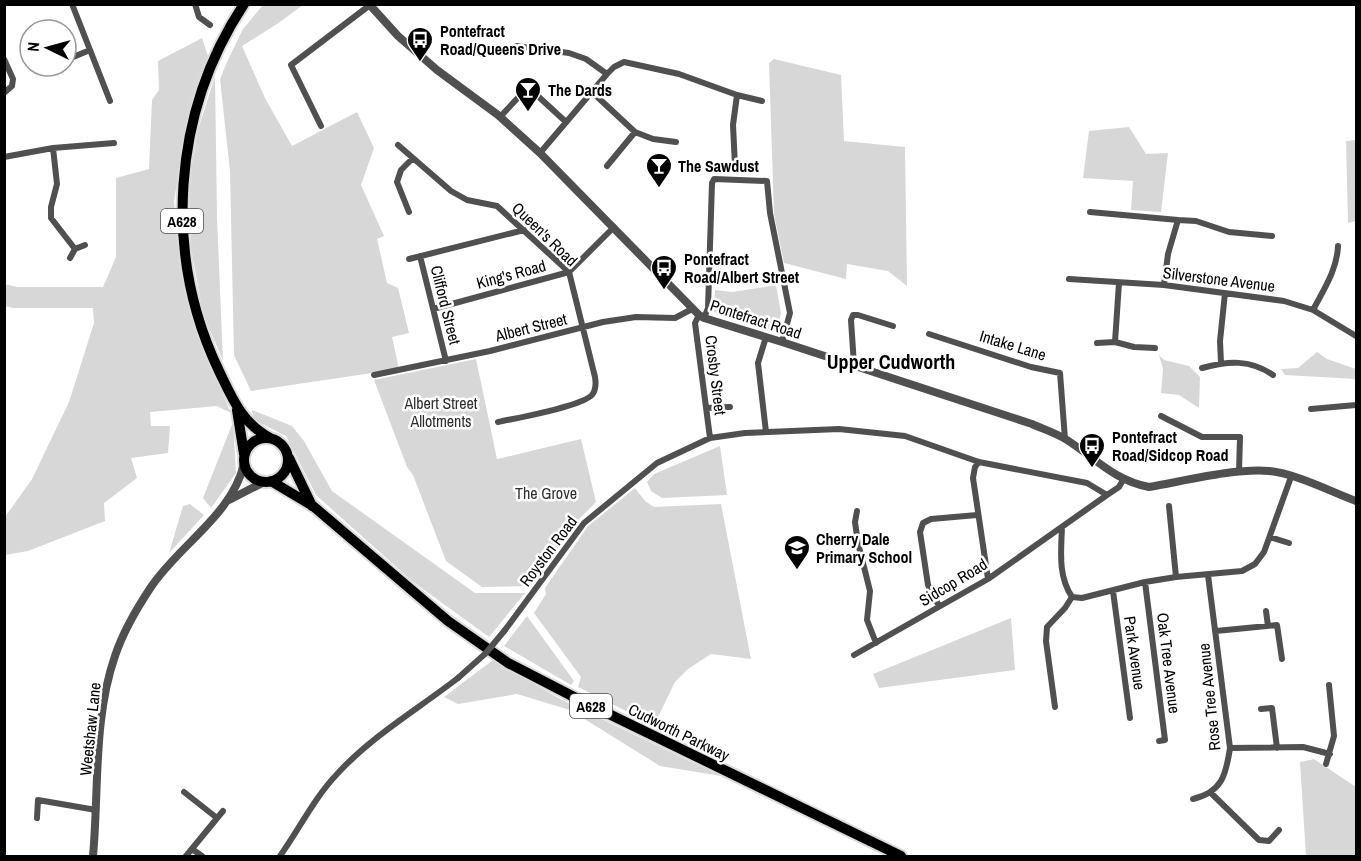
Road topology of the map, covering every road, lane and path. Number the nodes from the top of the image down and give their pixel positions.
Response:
1 (72, 4) edge
2 (195, 4) edge
3 (244, 4) edge
4 (370, 5) edge
5 (210, 26) dead end
6 (516, 46) dead end
7 (90, 50) junction
8 (78, 55) edge
9 (4, 59) edge
10 (607, 74) junction
11 (592, 92) junction
12 (4, 93) edge
13 (737, 95) junction
14 (110, 100) dead end
15 (762, 101) dead end
16 (500, 117) junction
17 (566, 123) junction
18 (321, 126) dead end
19 (635, 132) junction
20 (114, 142) dead end
21 (676, 142) dead end
22 (398, 146) dead end
23 (53, 148) junction
24 (540, 153) junction
25 (4, 157) edge
26 (413, 158) junction
27 (607, 166) dead end
28 (735, 166) dead end
29 (409, 212) dead end
30 (1090, 212) dead end
31 (1178, 220) junction
32 (614, 227) junction
33 (524, 230) junction
34 (1272, 236) dead end
35 (85, 245) dead end
36 (1338, 246) dead end
37 (75, 249) junction
38 (420, 256) junction
39 (70, 258) dead end
40 (409, 259) dead end
41 (569, 272) junction
42 (1069, 279) dead end
43 (1119, 283) junction
44 (1164, 285) junction
45 (1225, 293) junction
46 (433, 309) junction
47 (692, 309) junction
48 (1313, 310) junction
49 (701, 317) junction
50 (893, 326) dead end
51 (584, 327) junction
52 (929, 334) dead end
53 (1356, 336) edge
54 (766, 337) junction
55 (782, 342) junction
56 (1115, 342) junction
57 (1097, 343) dead end
58 (1155, 348) dead end
59 (446, 361) junction
60 (1221, 363) junction
61 (854, 365) junction
62 (1202, 368) dead end
63 (374, 375) dead end
64 (1274, 375) dead end
65 (1356, 405) edge
66 (237, 407) junction
67 (730, 407) dead end
68 (706, 408) junction
69 (1311, 409) dead end
70 (1161, 416) dead end
71 (498, 422) dead end
72 (766, 432) junction
73 (270, 438) junction
74 (710, 438) junction
75 (1065, 439) junction
76 (286, 452) junction
77 (244, 460) junction
78 (979, 462) junction
79 (1239, 472) junction
80 (1292, 477) junction
81 (1123, 480) junction
82 (268, 482) junction
83 (1107, 495) junction
84 (229, 500) junction
85 (1356, 501) edge
86 (313, 506) junction
87 (1169, 506) dead end
88 (857, 511) dead end
89 (977, 515) junction
90 (1062, 527) junction
91 (1270, 537) junction
92 (1289, 543) dead end
93 (1208, 575) junction
94 (1176, 577) junction
95 (987, 579) junction
96 (1145, 582) junction
97 (1113, 591) junction
98 (1072, 597) junction
99 (939, 606) junction
100 (1266, 611) dead end
101 (1268, 626) junction
102 (1216, 631) junction
103 (876, 643) junction
104 (854, 655) dead end
105 (1282, 659) dead end
106 (1329, 685) dead end
107 (1055, 707) dead end
108 (1261, 710) dead end
109 (1130, 718) dead end
110 (1159, 741) dead end
111 (1230, 748) junction
112 (1277, 748) junction
113 (1330, 754) junction
114 (1326, 764) dead end
115 (184, 792) dead end
116 (1211, 793) junction
117 (1193, 800) dead end
118 (96, 810) junction
119 (223, 812) dead end
120 (37, 818) dead end
121 (217, 818) junction
122 (1279, 830) dead end
123 (192, 849) junction
124 (93, 856) edge
125 (186, 856) edge
126 (202, 856) edge
127 (280, 856) edge
128 (901, 856) edge

1 - 7 street
2 - 5 street
3 - 66 highway, Cudworth Parkway / A628
4 - 16 street, Pontefract Road
4 - 18 street
6 - 10 street
7 - 8 street
7 - 14 street
9 - 12 street
10 - 11 street
10 - 13 street
11 - 17 street
11 - 19 street
13 - 15 street
13 - 28 street
16 - 17 street
16 - 24 street, Pontefract Road
17 - 24 street
19 - 21 street
19 - 27 street
20 - 23 street
22 - 26 street, Queen's Road
23 - 25 street
23 - 37 street
24 - 32 street, Pontefract Road
26 - 29 street
26 - 33 street, Queen's Road
30 - 31 street
31 - 34 street
31 - 44 street
32 - 41 street, King's Road
32 - 47 street, Pontefract Road
33 - 38 street
33 - 41 street, Queen's Road
35 - 37 street
36 - 48 street
37 - 39 street
38 - 40 street
38 - 46 street, Clifford Street
41 - 46 street, King's Road
41 - 51 street, Queen's Road
42 - 43 street, Silverstone Avenue
43 - 44 street, Silverstone Avenue
43 - 56 street
44 - 45 street, Silverstone Avenue
45 - 48 street, Silverstone Avenue
45 - 60 street
46 - 59 street, Clifford Street
47 - 49 street, Pontefract Road
47 - 51 street, Albert Street
48 - 53 street, Silverstone Avenue
49 - 54 street, Pontefract Road
49 - 55 street, Crosby Street
49 - 68 street, Crosby Street
50 - 61 street
51 - 59 street, Albert Street
51 - 71 street
52 - 75 street, Intake Lane
54 - 55 street, Pontefract Road
54 - 72 street
55 - 61 street, Pontefract Road
56 - 57 street
56 - 58 street
59 - 63 street, Albert Street
60 - 62 street
60 - 64 street
61 - 75 street, Pontefract Road
65 - 69 street
66 - 73 highway, Cudworth Parkway / A628
66 - 77 highway, Cudworth Parkway / A628
67 - 68 street
68 - 74 street, Crosby Street
70 - 79 street
72 - 74 street, Royston Road
72 - 78 street, Royston Road
73 - 76 highway, Cudworth Parkway / A628
73 - 77 highway
74 - 127 street, Royston Road, bridge
75 - 81 street, Pontefract Road
76 - 82 highway
76 - 86 highway, Cudworth Parkway / A628
77 - 82 highway, Cudworth Parkway / A628
77 - 84 street, Weetshaw Lane
78 - 83 street, Royston Road
78 - 89 street
79 - 80 street
79 - 81 street
80 - 85 street
80 - 91 street
81 - 83 street
82 - 84 street, Weetshaw Lane
82 - 86 highway, Cudworth Parkway / A628
83 - 90 street, Sidcop Road
84 - 118 street, Weetshaw Lane
86 - 128 highway, Cudworth Parkway / A628
87 - 94 street
88 - 103 street
89 - 95 street
89 - 99 street
90 - 95 street, Sidcop Road
90 - 98 street
91 - 92 street
91 - 93 street
93 - 94 street
93 - 102 street, Rose Tree Avenue
94 - 96 street
95 - 99 street, Sidcop Road
96 - 97 street
96 - 110 street, Oak Tree Avenue
97 - 98 street
97 - 109 street, Park Avenue
98 - 107 street
99 - 103 street, Sidcop Road
100 - 101 street
101 - 102 street
101 - 105 street
102 - 111 street, Rose Tree Avenue
103 - 104 street, Sidcop Road
106 - 113 street
108 - 112 street
111 - 112 street
111 - 116 street, Rose Tree Avenue
112 - 113 street
113 - 114 street
115 - 121 street
116 - 117 street
116 - 122 street
118 - 120 street
118 - 124 street, Weetshaw Lane
119 - 121 street
121 - 123 street
123 - 125 street
123 - 126 street

